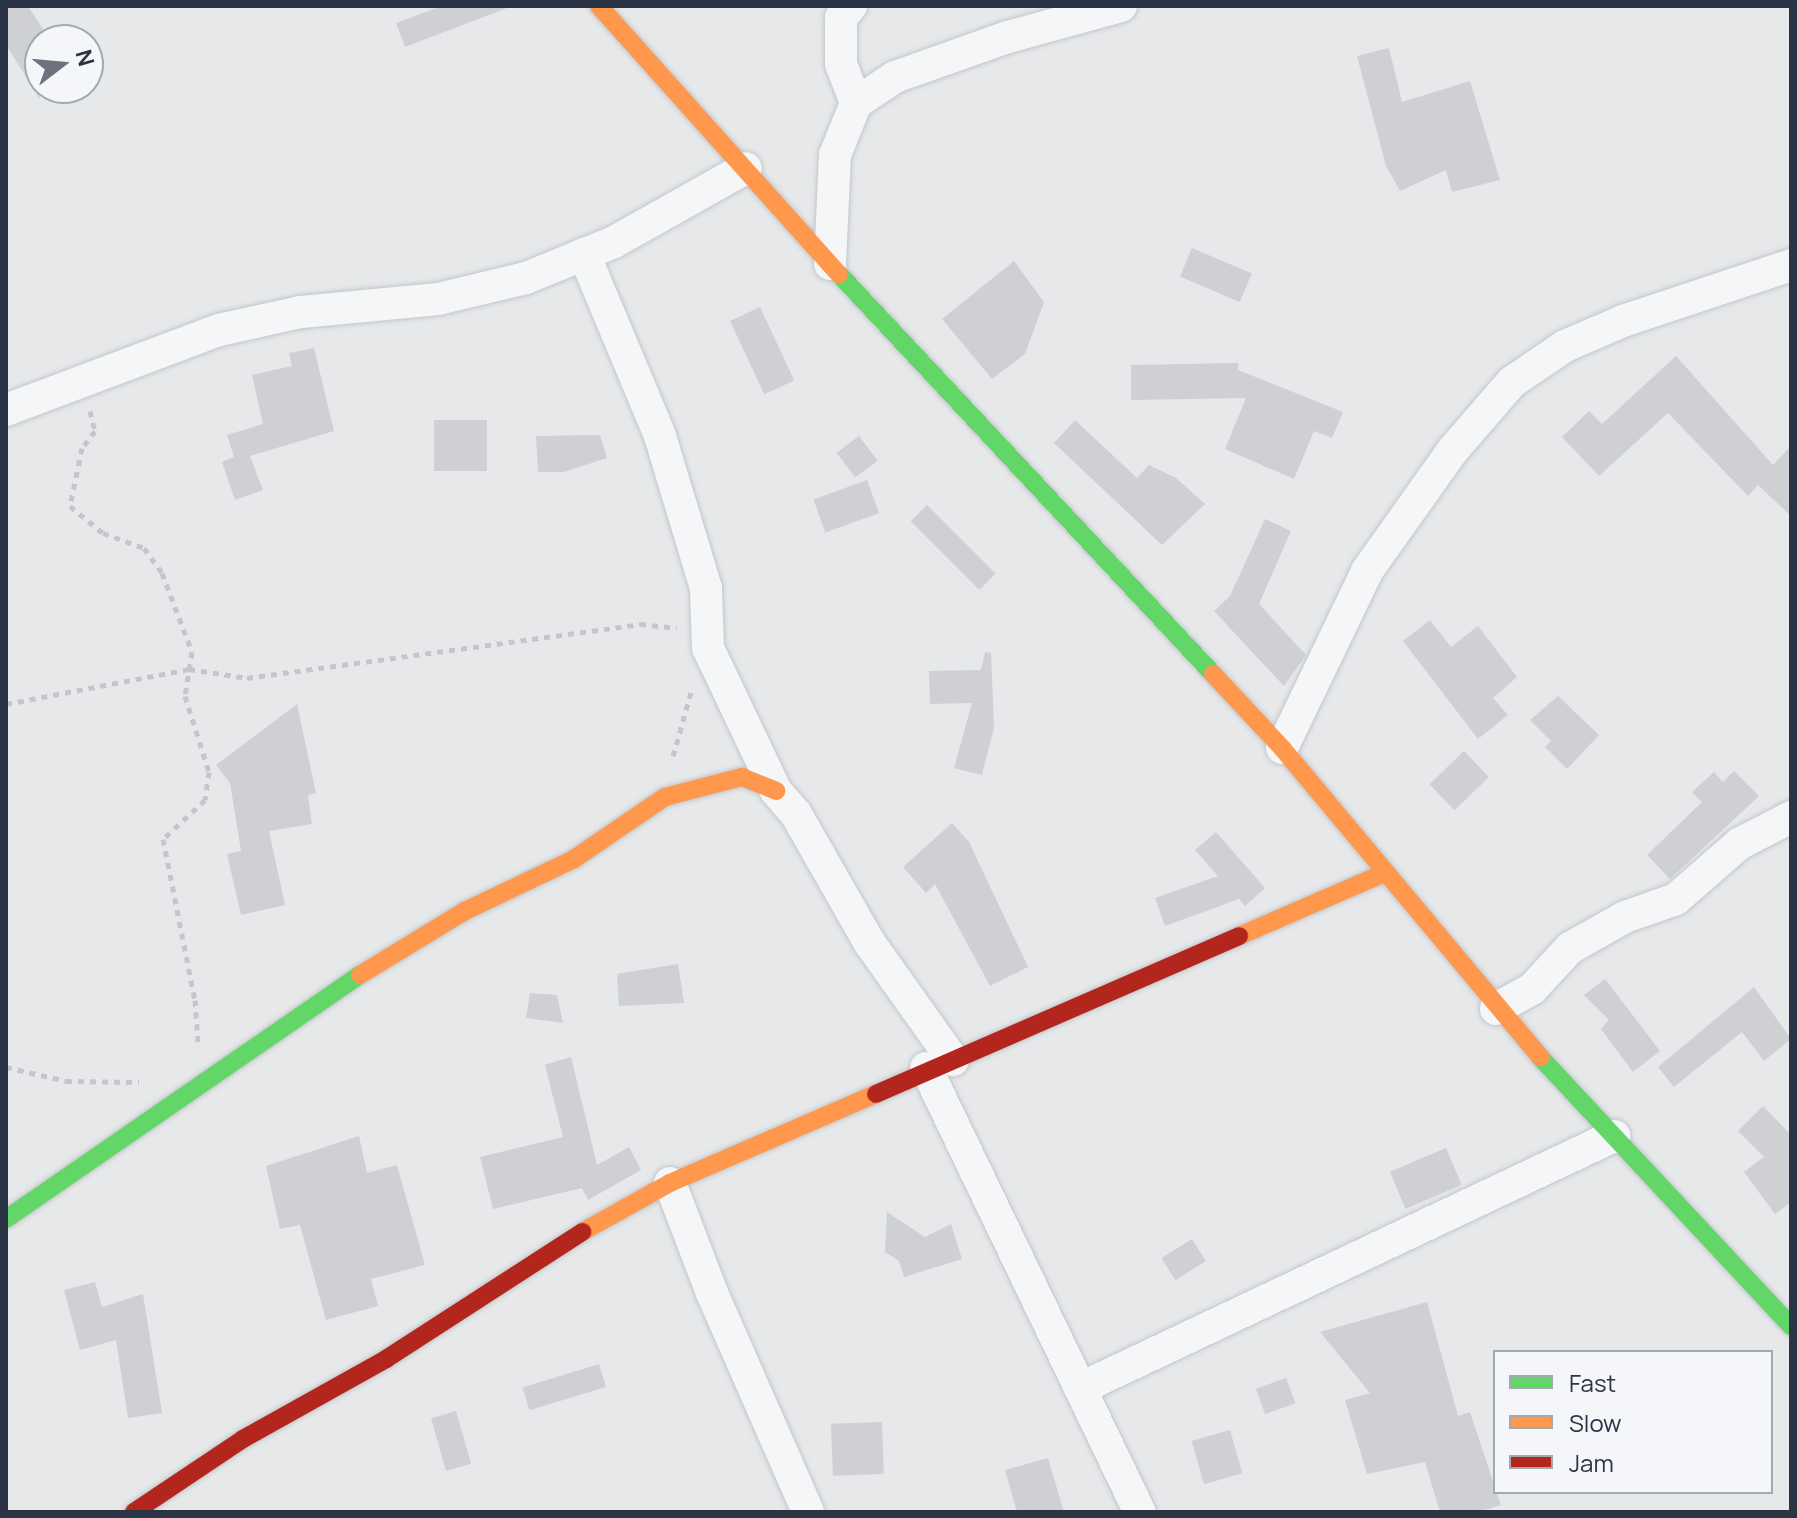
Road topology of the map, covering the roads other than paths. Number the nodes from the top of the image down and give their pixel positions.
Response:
1 (599, 6) edge
2 (851, 6) edge
3 (1121, 6) edge
4 (856, 103) junction
5 (746, 168) junction
6 (584, 254) junction
7 (830, 264) junction
8 (1791, 265) edge
9 (6, 410) edge
10 (1282, 748) junction
11 (776, 791) junction
12 (1791, 817) edge
13 (1382, 874) junction
14 (1496, 1009) junction
15 (939, 1064) junction
16 (1614, 1136) junction
17 (670, 1183) junction
18 (6, 1219) edge
19 (1791, 1326) edge
20 (1081, 1388) junction
21 (134, 1512) edge
22 (808, 1512) edge
23 (1140, 1512) edge

1 - 5 street
2 - 4 street
3 - 4 street
4 - 7 street
5 - 6 street
5 - 7 street
6 - 9 street
6 - 11 street
7 - 10 street
8 - 10 street
10 - 13 street
11 - 15 street
11 - 18 street
12 - 14 street
13 - 14 street
13 - 15 street
14 - 16 street
15 - 17 street
15 - 20 street
16 - 19 street
16 - 20 street
17 - 21 street
17 - 22 street
20 - 23 street

